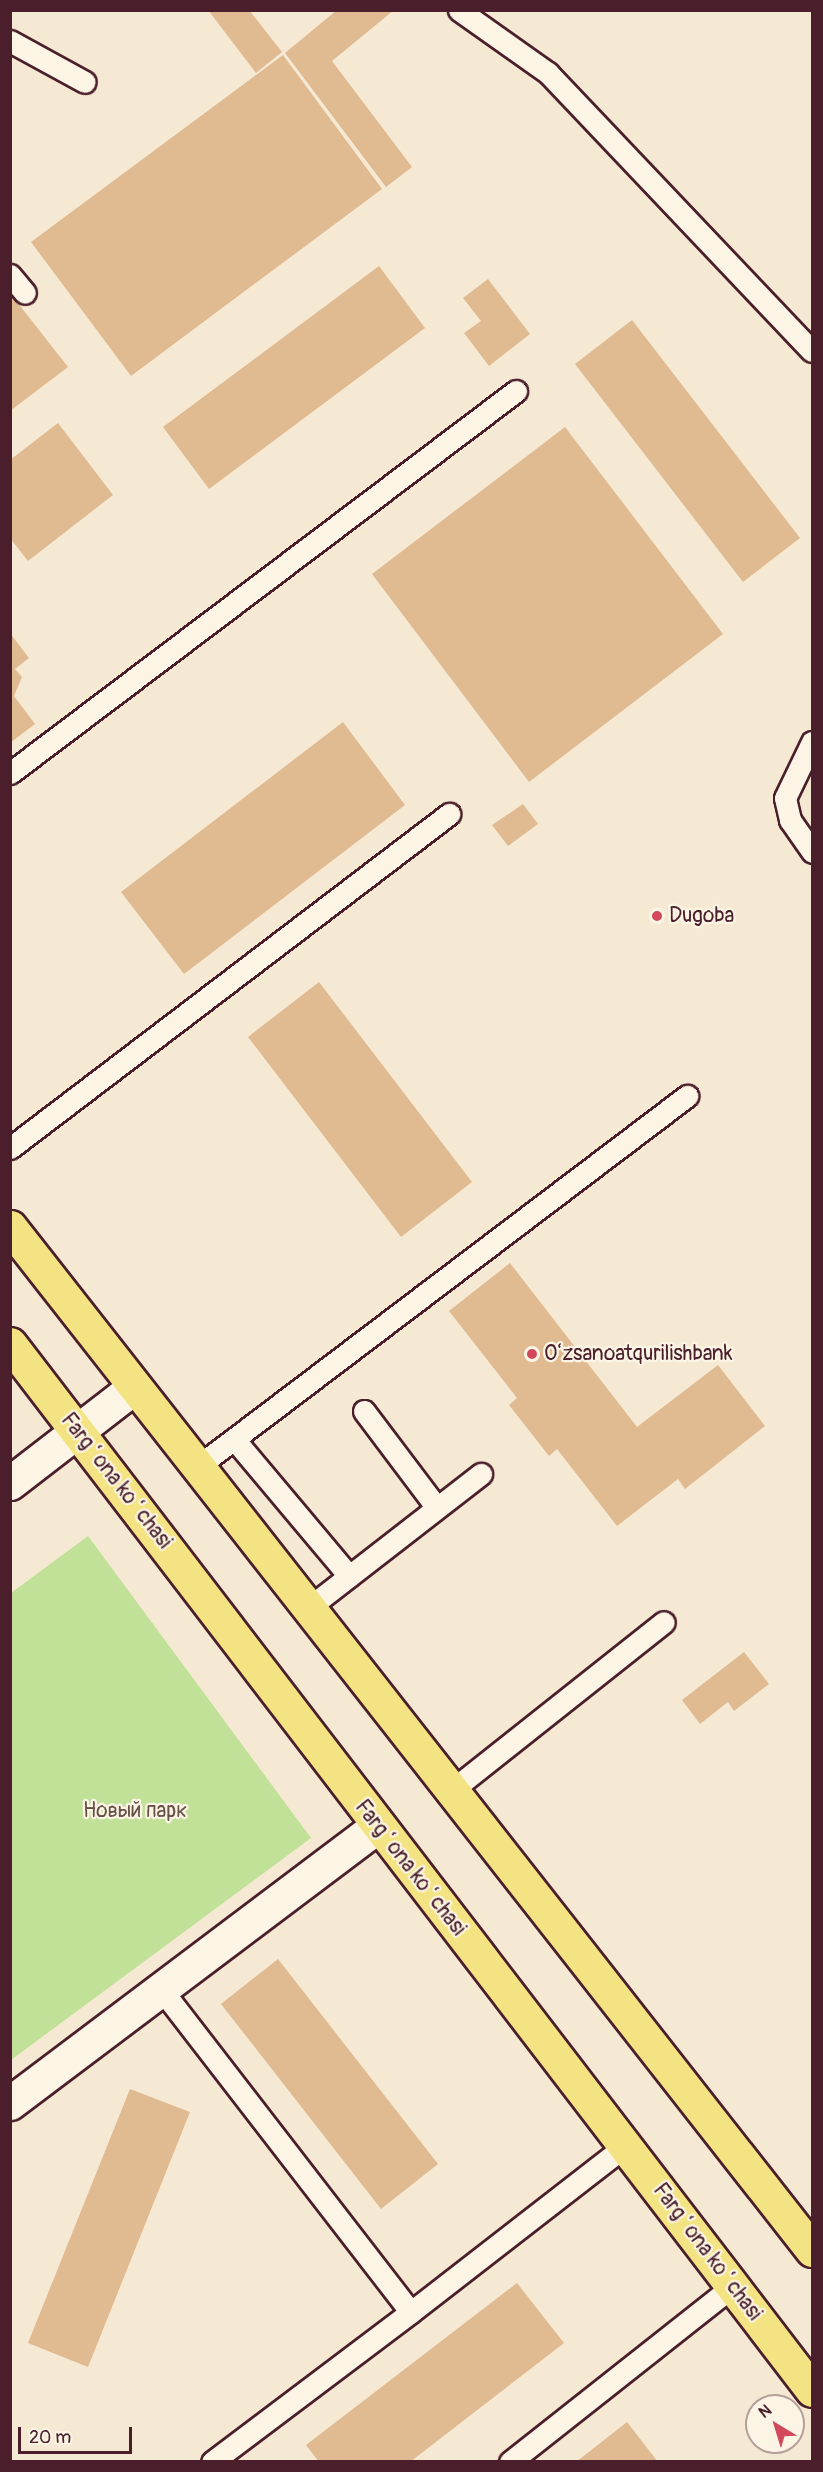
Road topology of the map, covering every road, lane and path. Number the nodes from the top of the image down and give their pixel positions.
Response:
1 (459, 10) edge
2 (10, 41) edge
3 (85, 82) dead end
4 (10, 275) edge
5 (25, 293) dead end
6 (813, 351) edge
7 (516, 391) dead end
8 (813, 742) edge
9 (10, 773) edge
10 (449, 814) dead end
11 (813, 852) edge
12 (687, 1096) dead end
13 (10, 1148) edge
14 (10, 1227) edge
15 (10, 1344) edge
16 (133, 1388) junction
17 (364, 1411) dead end
18 (78, 1432) junction
19 (234, 1439) junction
20 (197, 1467) junction
21 (481, 1474) dead end
22 (10, 1483) edge
23 (437, 1508) junction
24 (349, 1576) junction
25 (312, 1605) junction
26 (664, 1622) dead end
27 (452, 1790) junction
28 (377, 1826) junction
29 (161, 1989) junction
30 (10, 2103) edge
31 (626, 2145) junction
32 (813, 2250) edge
33 (733, 2286) junction
34 (411, 2312) junction
35 (813, 2390) edge
36 (512, 2461) edge
37 (212, 2462) edge

1 - 6 lane
2 - 3 lane
4 - 5 lane
7 - 9 lane
8 - 11 lane
10 - 13 lane
12 - 19 lane
14 - 16 main road
15 - 18 main road, Fargʻona koʻchasi
16 - 18 street
16 - 20 main road
17 - 23 lane
18 - 22 street
18 - 28 main road, Fargʻona koʻchasi
19 - 20 lane
19 - 24 lane
20 - 25 main road
21 - 23 lane
23 - 24 lane
24 - 25 lane
25 - 27 main road
26 - 27 lane
27 - 32 main road
28 - 29 street
28 - 31 main road, Fargʻona koʻchasi
29 - 30 street
29 - 34 lane
31 - 33 main road, Fargʻona koʻchasi
31 - 34 lane
33 - 35 main road, Fargʻona koʻchasi
33 - 36 lane
34 - 37 lane

